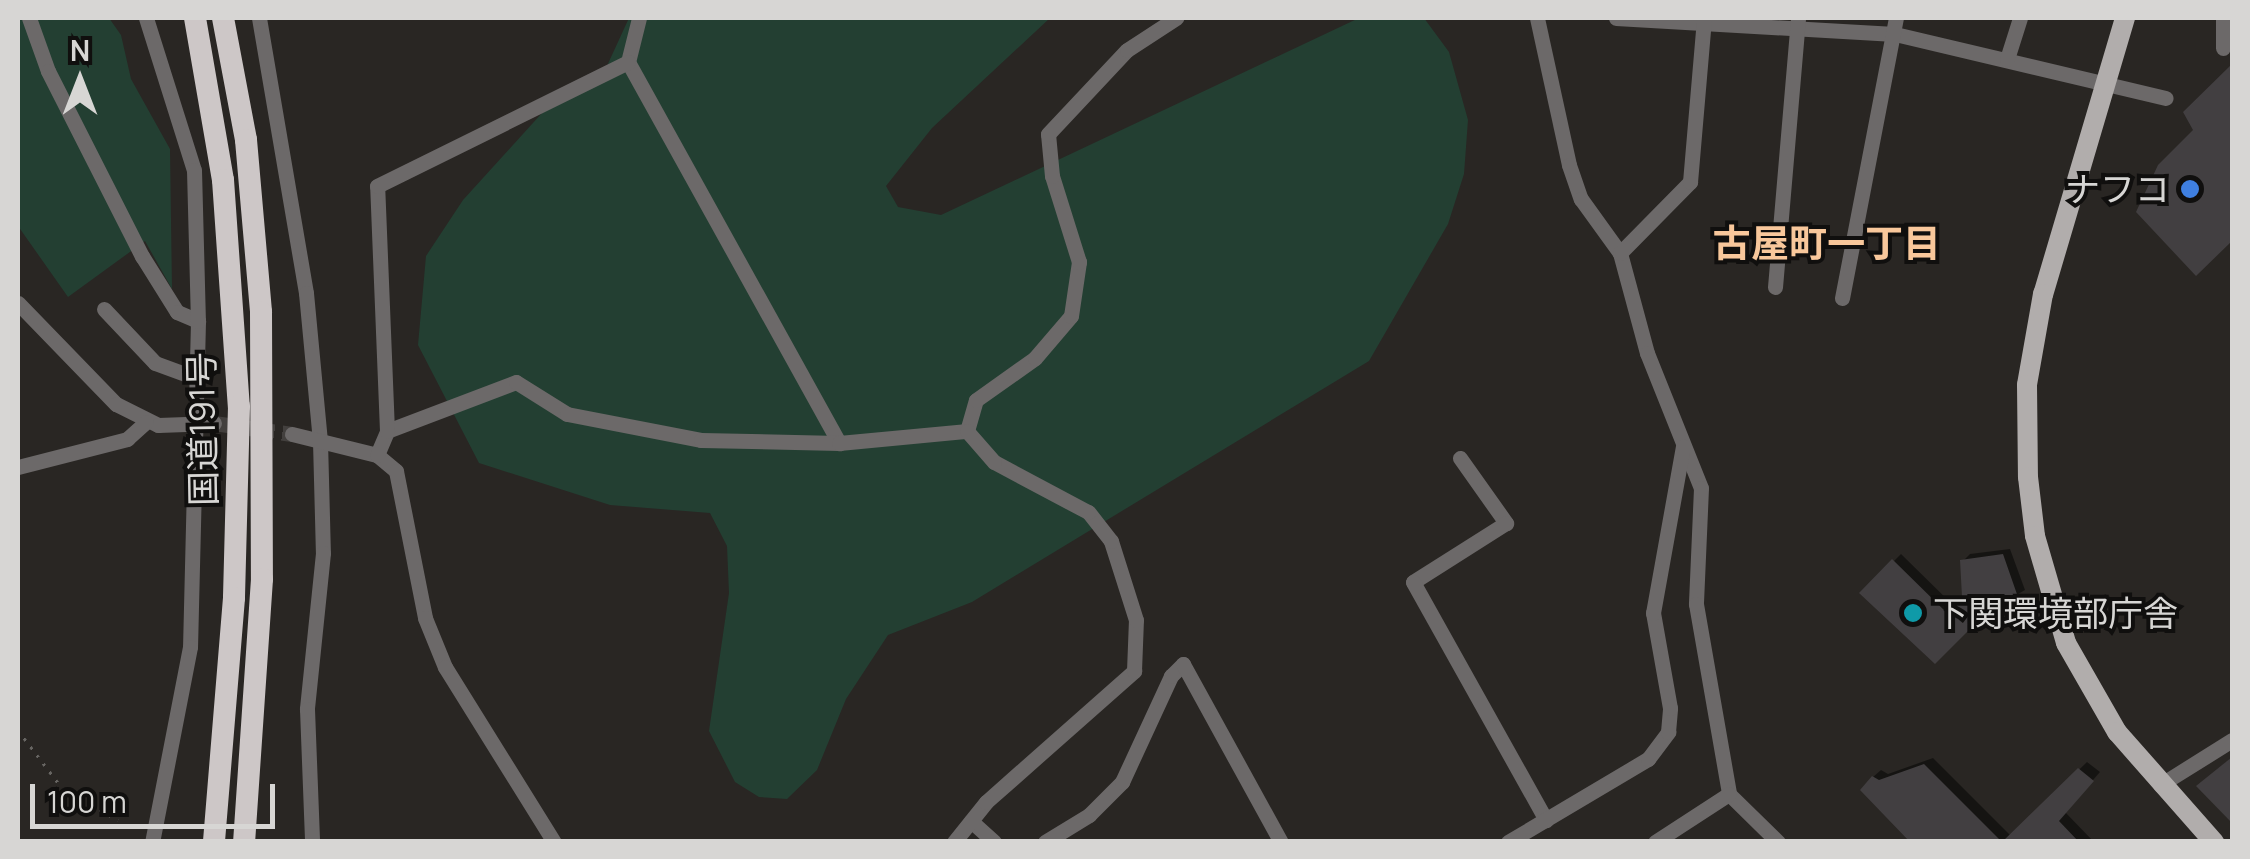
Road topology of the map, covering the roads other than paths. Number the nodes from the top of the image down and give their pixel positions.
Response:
1 (29, 18) edge
2 (146, 18) edge
3 (196, 18) edge
4 (222, 18) edge
5 (258, 18) edge
6 (640, 18) edge
7 (1176, 18) edge
8 (1537, 18) edge
9 (1616, 18) edge
10 (2020, 18) edge
11 (2125, 18) edge
12 (2223, 18) edge
13 (1704, 20) edge
14 (1798, 24) edge
15 (1896, 26) edge
16 (2222, 48) dead end
17 (2007, 60) junction
18 (628, 62) junction
19 (2106, 82) junction
20 (2166, 98) dead end
21 (1620, 253) junction
22 (1775, 287) dead end
23 (1842, 298) dead end
24 (18, 303) edge
25 (104, 310) dead end
26 (198, 321) junction
27 (193, 377) junction
28 (146, 422) junction
29 (192, 423) junction
30 (214, 423) tunnel mouth
31 (386, 431) junction
32 (967, 431) junction
33 (292, 434) tunnel mouth
34 (320, 441) junction
35 (839, 443) junction
36 (1684, 446) junction
37 (377, 455) junction
38 (1460, 458) dead end
39 (18, 467) edge
40 (262, 579) junction
41 (2232, 740) edge
42 (2160, 785) junction
43 (1729, 794) junction
44 (1546, 820) junction
45 (970, 821) junction
46 (152, 842) edge
47 (214, 842) edge
48 (244, 842) edge
49 (260, 842) edge
50 (312, 842) edge
51 (554, 842) edge
52 (954, 842) edge
53 (994, 842) edge
54 (1045, 842) edge
55 (1281, 842) edge
56 (1508, 842) edge
57 (1655, 842) edge
58 (1778, 842) edge
59 (2214, 842) edge

1 - 26 street
2 - 26 street
3 - 47 highway, 国道191号
4 - 40 highway, 国道191号
5 - 34 street
6 - 18 street
7 - 32 street
8 - 21 street
9 - 13 street
10 - 17 street
11 - 19 main road
12 - 16 street
13 - 14 street
13 - 21 street
14 - 15 street
14 - 22 street
15 - 17 street
15 - 23 street
17 - 19 street
18 - 31 street
18 - 35 street
19 - 20 street
19 - 42 main road
21 - 36 street
24 - 28 street
25 - 27 street
26 - 27 street
27 - 29 street
28 - 29 street
28 - 39 street
29 - 30 street
29 - 46 street
31 - 35 street
31 - 37 street
32 - 35 street
32 - 45 street
33 - 34 street
34 - 37 street
34 - 50 street
36 - 43 street
36 - 44 street
37 - 51 street
38 - 44 street
40 - 48 highway, 国道191号
40 - 49 highway
41 - 42 street
42 - 59 main road
43 - 57 street
43 - 58 street
44 - 56 street
45 - 52 street
45 - 53 street
54 - 55 street

